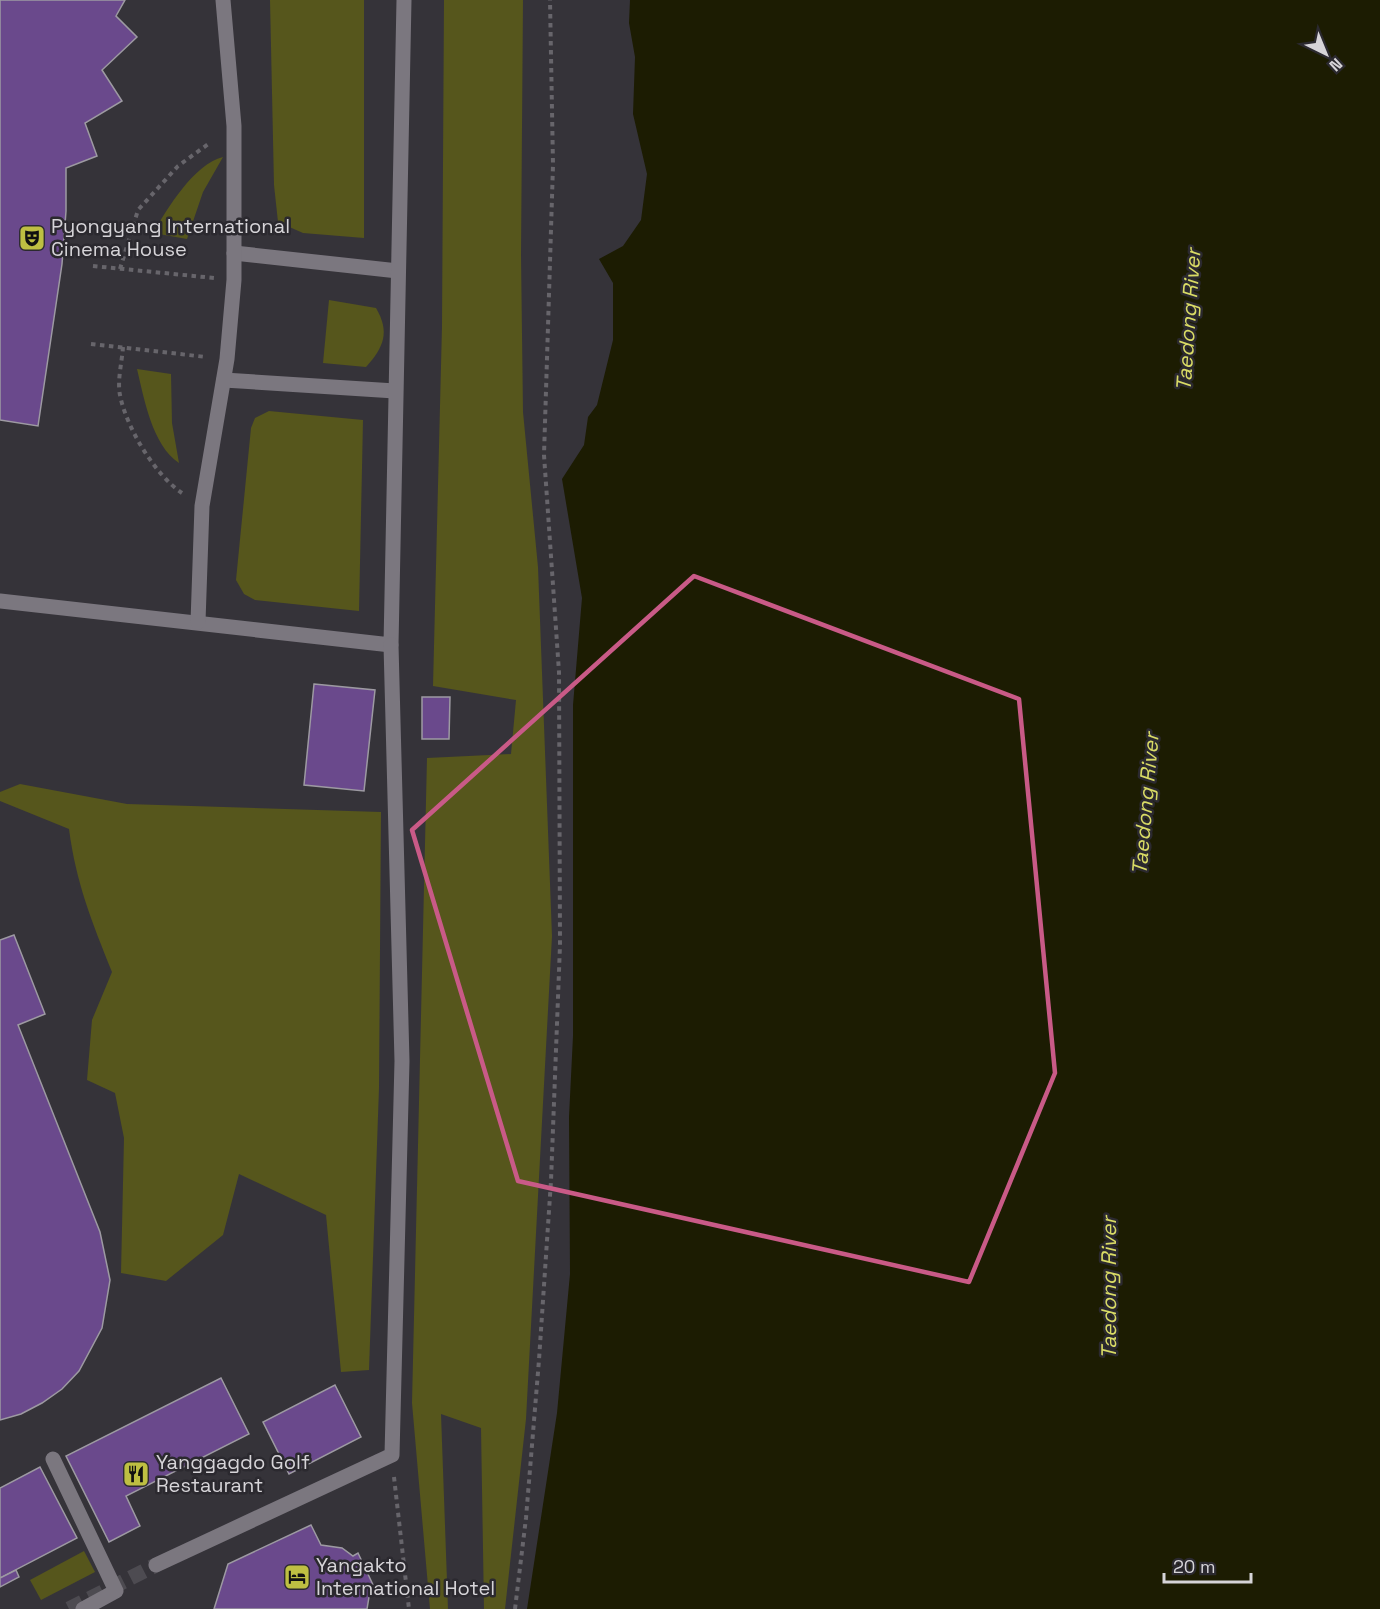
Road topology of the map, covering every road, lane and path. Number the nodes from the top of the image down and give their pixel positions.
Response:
1 (223, 0) edge
2 (404, 0) edge
3 (550, 0) edge
4 (234, 126) junction
5 (234, 253) junction
6 (93, 266) dead end
7 (120, 269) junction
8 (398, 271) junction
9 (234, 280) junction
10 (91, 344) dead end
11 (123, 347) junction
12 (227, 359) junction
13 (224, 380) junction
14 (395, 391) junction
15 (202, 506) junction
16 (0, 602) edge
17 (198, 622) junction
18 (391, 645) junction
19 (392, 1455) junction
20 (53, 1459) dead end
21 (156, 1565) tunnel mouth
22 (83, 1609) edge
23 (409, 1609) edge
24 (515, 1609) edge

1 - 4 street
2 - 8 street
3 - 24 path
4 - 5 street
4 - 7 path
5 - 8 street
5 - 9 street
6 - 7 path
7 - 9 path
8 - 14 street
9 - 12 street
10 - 11 path
11 - 12 path
11 - 15 path
12 - 13 street
13 - 14 street
13 - 15 street
14 - 18 street
15 - 17 street
16 - 17 street
17 - 18 street
18 - 19 street
19 - 21 street
19 - 23 path
20 - 22 street

